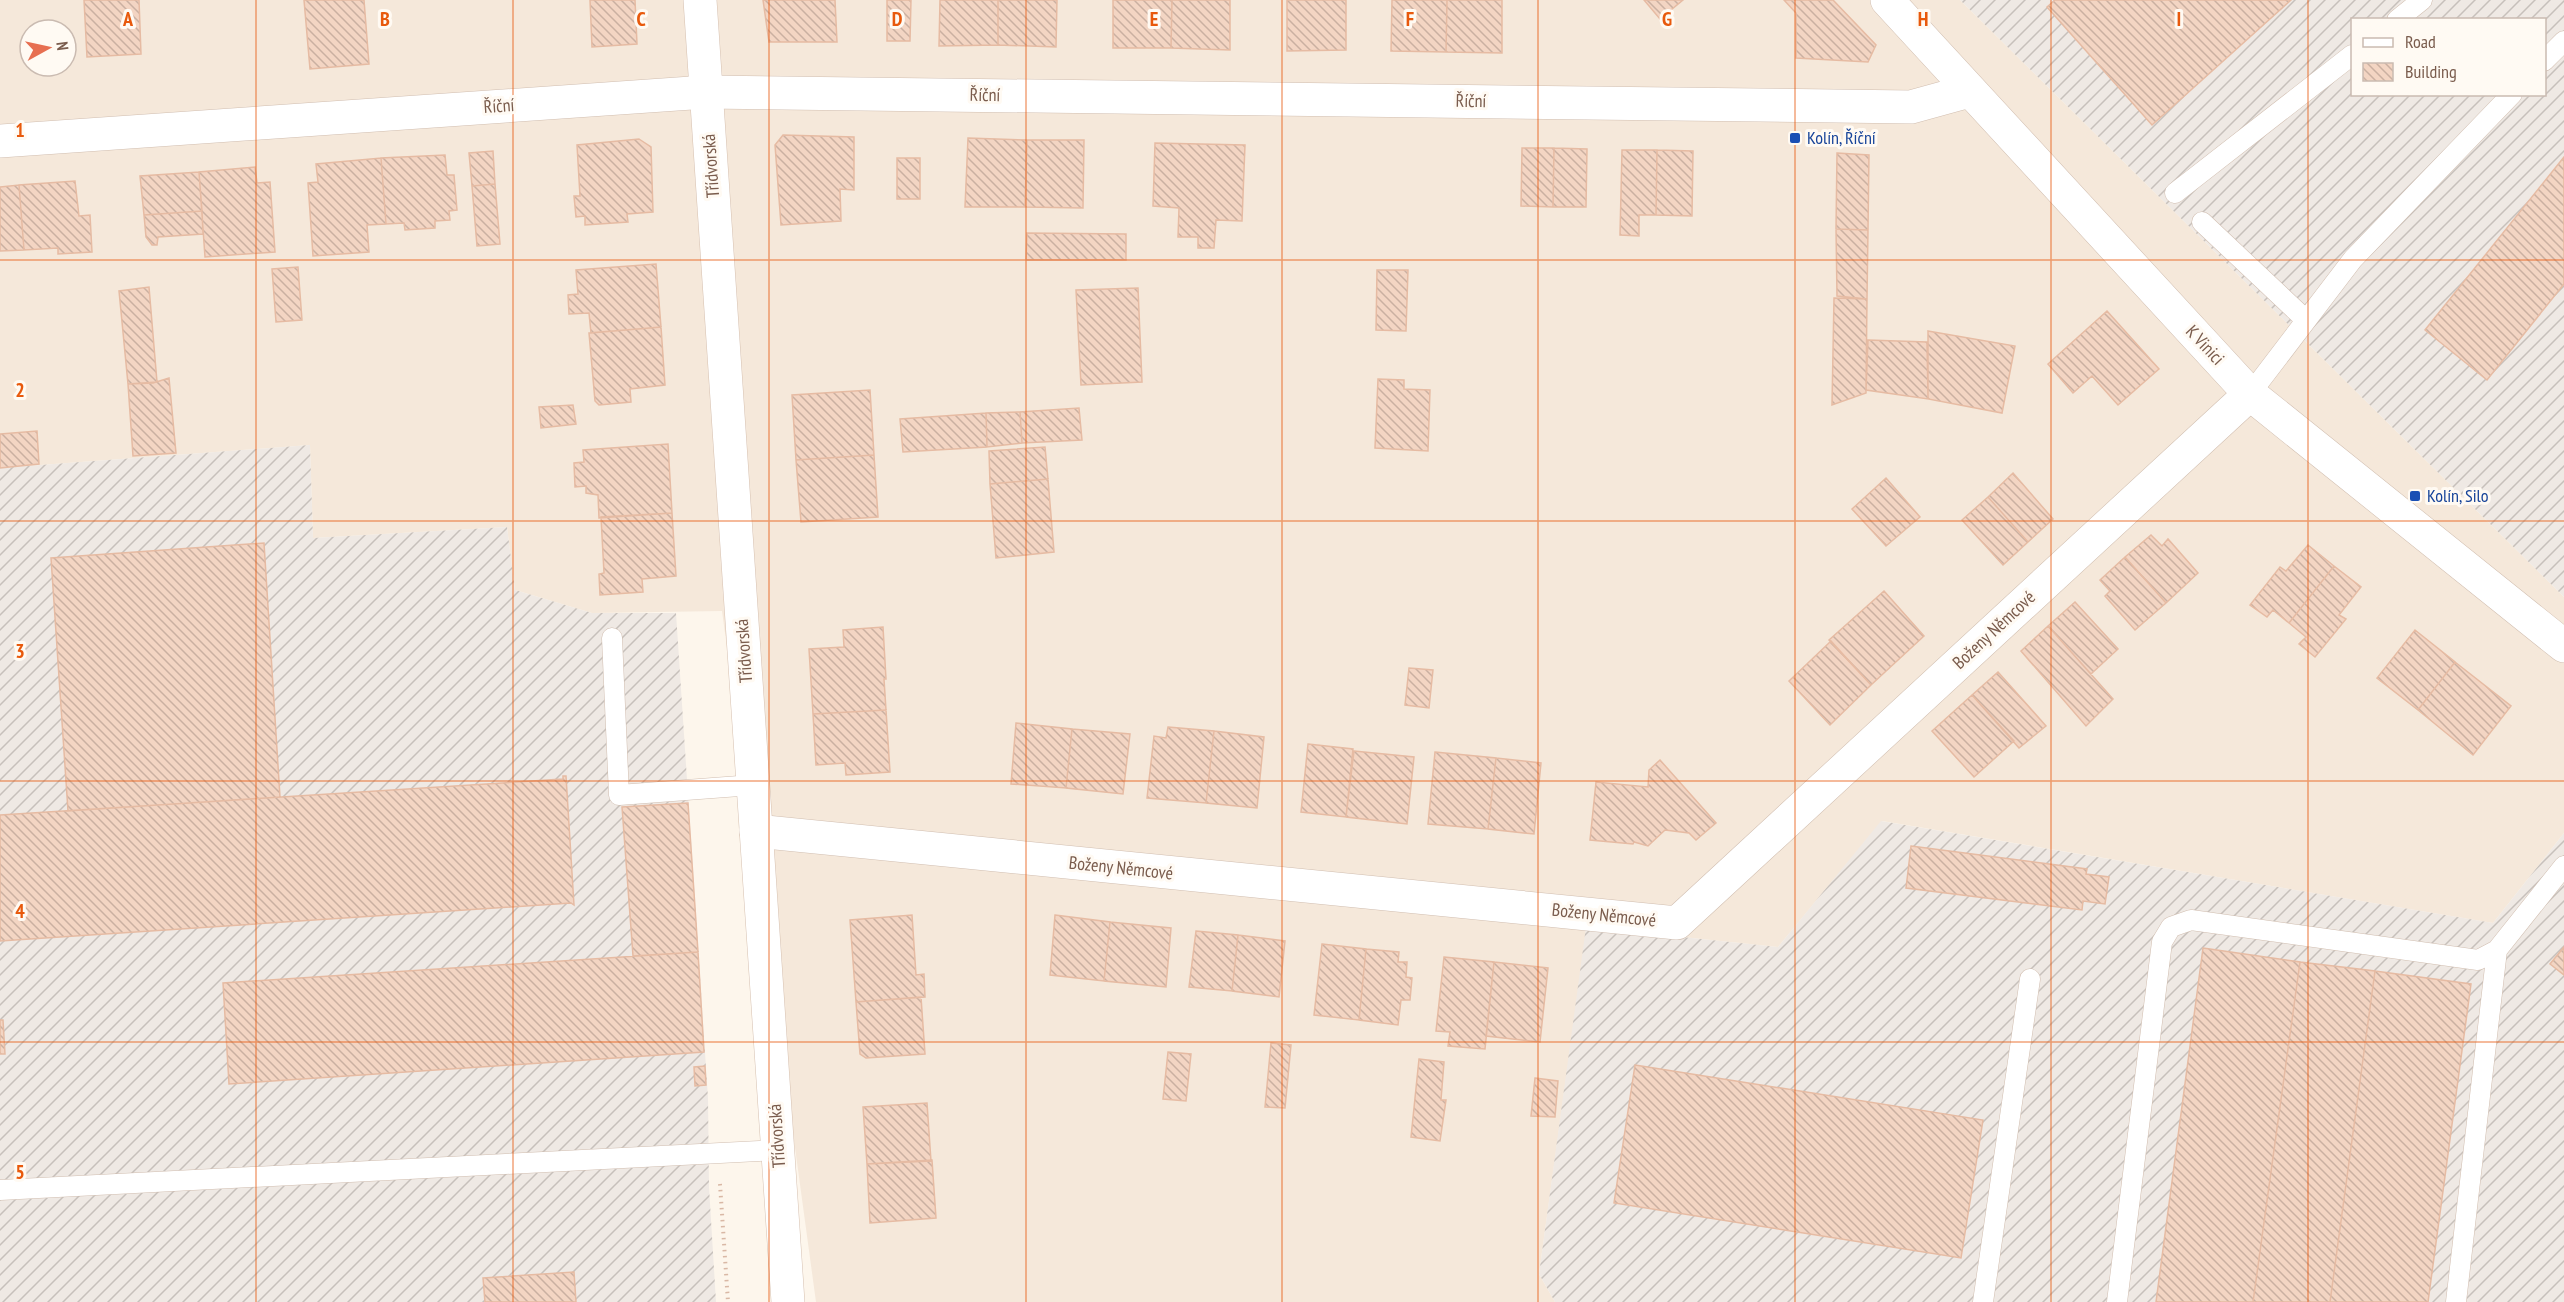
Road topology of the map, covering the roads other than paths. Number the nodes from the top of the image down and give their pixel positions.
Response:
1 (700, 0) edge
2 (1887, 0) edge
3 (2422, 0) edge
4 (2400, 18) edge
5 (2564, 41) edge
6 (2351, 55) edge
7 (2546, 59) edge
8 (1969, 91) junction
9 (706, 92) junction
10 (2510, 96) edge
11 (0, 141) edge
12 (2175, 193) dead end
13 (2202, 222) dead end
14 (2306, 320) junction
15 (2250, 394) junction
16 (612, 638) dead end
17 (2564, 646) edge
18 (753, 784) junction
19 (756, 831) junction
20 (2564, 866) edge
21 (2497, 950) junction
22 (2030, 979) dead end
23 (778, 1150) junction
24 (0, 1190) edge
25 (788, 1302) edge
26 (1983, 1302) edge
27 (2117, 1302) edge
28 (2456, 1302) edge

1 - 9 street, Třídvorská
2 - 8 street, K Vinici
3 - 4 lane
5 - 7 lane
6 - 12 lane
8 - 9 street, Říční
8 - 15 street, K Vinici
9 - 11 street, Říční
9 - 18 street, Třídvorská
10 - 14 lane
13 - 14 lane
14 - 15 lane
15 - 17 street, K Vinici
15 - 19 street, Boženy Němcové
16 - 18 lane
18 - 19 street, Třídvorská
19 - 23 street, Třídvorská
20 - 21 lane
21 - 27 lane
21 - 28 lane
22 - 26 lane
23 - 24 lane
23 - 25 street, Třídvorská

